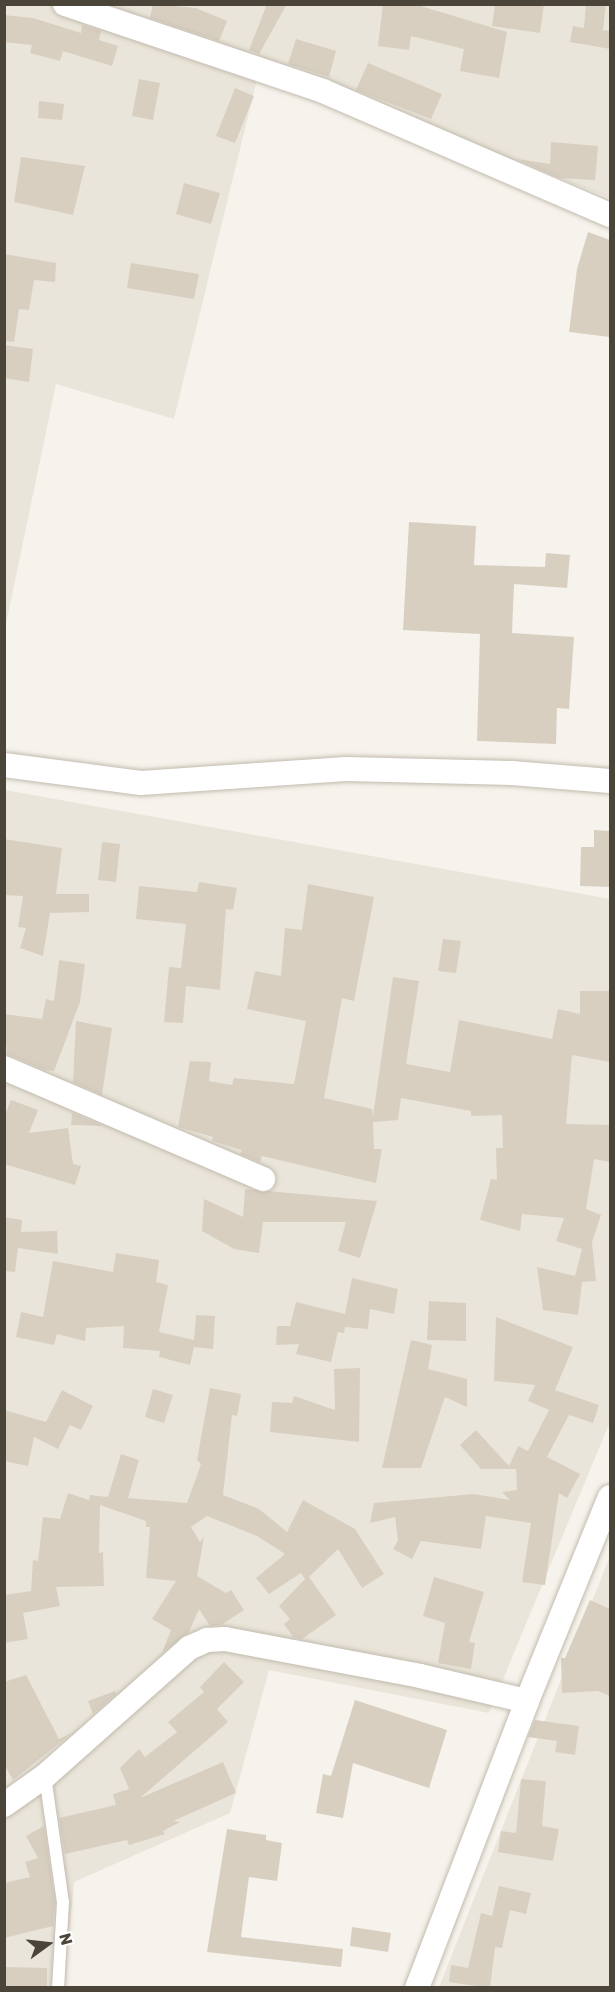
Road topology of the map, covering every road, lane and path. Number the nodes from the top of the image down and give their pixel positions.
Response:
1 (64, 4) edge
2 (610, 215) edge
3 (4, 765) edge
4 (610, 781) edge
5 (4, 1068) edge
6 (263, 1179) dead end
7 (610, 1497) edge
8 (527, 1701) junction
9 (45, 1776) junction
10 (4, 1805) edge
11 (58, 1988) edge
12 (417, 1988) edge

1 - 2 street
3 - 4 street
5 - 6 street
7 - 8 street
8 - 9 street
8 - 12 street
9 - 10 street
9 - 11 lane

